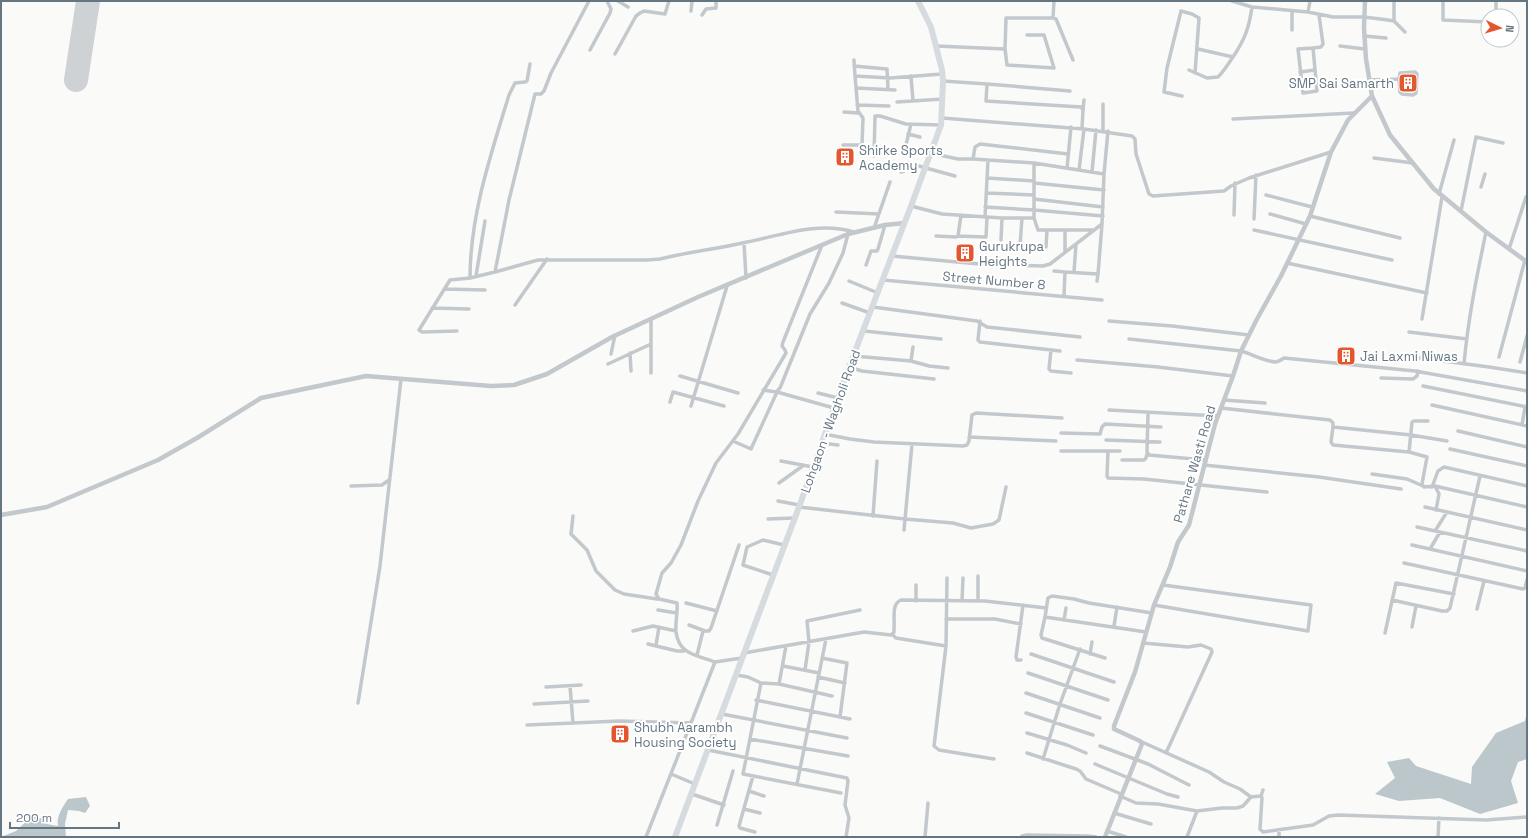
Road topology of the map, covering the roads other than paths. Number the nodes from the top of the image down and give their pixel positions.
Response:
1 (589, 1) edge
2 (607, 1) edge
3 (618, 1) edge
4 (669, 1) edge
5 (692, 1) edge
6 (716, 1) edge
7 (918, 1) edge
8 (1054, 1) edge
9 (1233, 1) edge
10 (1310, 1) edge
11 (1365, 1) edge
12 (1394, 1) edge
13 (1443, 1) edge
14 (628, 7) dead end
15 (1252, 7) junction
16 (692, 10) dead end
17 (1292, 11) junction
18 (1308, 12) junction
19 (702, 15) dead end
20 (1320, 15) junction
21 (1364, 17) junction
22 (1053, 18) junction
23 (1394, 21) junction
24 (1480, 22) edge
25 (1292, 30) dead end
26 (1405, 32) dead end
27 (1027, 35) dead end
28 (1364, 36) junction
29 (1386, 38) dead end
30 (936, 46) junction
31 (1340, 46) dead end
32 (1314, 48) junction
33 (1004, 49) junction
34 (1198, 49) junction
35 (1365, 49) junction
36 (590, 50) dead end
37 (615, 54) dead end
38 (1233, 57) junction
39 (854, 60) dead end
40 (1073, 60) dead end
41 (530, 64) dead end
42 (854, 66) junction
43 (1189, 70) dead end
44 (1316, 70) junction
45 (1300, 72) junction
46 (1195, 73) junction
47 (942, 74) junction
48 (855, 76) junction
49 (911, 76) junction
50 (888, 78) junction
51 (1399, 79) junction
52 (1369, 80) junction
53 (943, 81) junction
54 (987, 84) junction
55 (856, 88) junction
56 (888, 89) junction
57 (895, 90) dead end
58 (1070, 90) dead end
59 (1182, 96) dead end
60 (1372, 96) junction
61 (943, 99) junction
62 (1084, 100) dead end
63 (913, 101) junction
64 (896, 102) dead end
65 (857, 104) junction
66 (1103, 104) dead end
67 (889, 106) dead end
68 (1083, 110) junction
69 (844, 112) dead end
70 (858, 113) junction
71 (1354, 114) junction
72 (942, 118) junction
73 (1233, 119) dead end
74 (911, 124) junction
75 (941, 125) junction
76 (1071, 128) junction
77 (1083, 128) junction
78 (1096, 130) junction
79 (1102, 130) junction
80 (1108, 131) junction
81 (908, 134) junction
82 (920, 137) dead end
83 (1454, 140) dead end
84 (1503, 143) dead end
85 (843, 144) dead end
86 (914, 152) dead end
87 (1331, 152) junction
88 (930, 153) junction
89 (1068, 154) junction
90 (874, 156) dead end
91 (1374, 158) dead end
92 (974, 159) junction
93 (988, 160) junction
94 (1412, 163) junction
95 (1034, 164) junction
96 (925, 168) junction
97 (1067, 168) junction
98 (1079, 170) junction
99 (901, 172) dead end
100 (1092, 172) junction
101 (1104, 174) junction
102 (1485, 174) dead end
103 (1256, 175) junction
104 (955, 176) dead end
105 (987, 178) junction
106 (890, 182) dead end
107 (1034, 182) junction
108 (1235, 183) junction
109 (1481, 187) dead end
110 (1104, 190) junction
111 (986, 193) junction
112 (1266, 195) dead end
113 (1440, 195) junction
114 (1526, 196) dead end
115 (1034, 197) junction
116 (911, 206) junction
117 (985, 207) junction
118 (1103, 207) junction
119 (1312, 208) junction
120 (1034, 210) junction
121 (1461, 211) junction
122 (836, 212) dead end
123 (879, 214) junction
124 (1270, 214) dead end
125 (961, 215) junction
126 (1234, 215) dead end
127 (1103, 216) junction
128 (1310, 216) junction
129 (986, 217) junction
130 (1002, 218) junction
131 (1022, 218) junction
132 (1034, 218) junction
133 (1254, 219) dead end
134 (485, 221) dead end
135 (905, 223) junction
136 (1102, 224) junction
137 (1306, 224) junction
138 (886, 225) junction
139 (874, 228) junction
140 (1047, 230) junction
141 (1065, 230) junction
142 (1094, 230) junction
143 (1254, 230) dead end
144 (854, 232) junction
145 (1486, 232) junction
146 (848, 234) junction
147 (936, 236) dead end
148 (958, 236) junction
149 (1400, 238) dead end
150 (1001, 240) dead end
151 (1298, 240) junction
152 (744, 243) junction
153 (1076, 244) junction
154 (822, 245) junction
155 (1020, 246) dead end
156 (1046, 247) dead end
157 (1509, 249) junction
158 (1065, 252) junction
159 (892, 256) junction
160 (547, 259) junction
161 (1392, 260) dead end
162 (1526, 261) edge
163 (1287, 263) junction
164 (866, 265) dead end
165 (1054, 271) dead end
166 (495, 272) junction
167 (1065, 272) junction
168 (1074, 272) junction
169 (1098, 274) junction
170 (476, 276) junction
171 (470, 278) junction
172 (746, 278) junction
173 (883, 280) junction
174 (849, 281) dead end
175 (1097, 281) dead end
176 (727, 286) junction
177 (445, 289) junction
178 (485, 290) dead end
179 (878, 293) junction
180 (1427, 293) junction
181 (1064, 296) junction
182 (1102, 300) dead end
183 (842, 303) dead end
184 (515, 305) dead end
185 (432, 308) junction
186 (468, 309) dead end
187 (872, 310) junction
188 (651, 319) junction
189 (1422, 319) dead end
190 (980, 321) junction
191 (1109, 321) dead end
192 (457, 331) dead end
193 (864, 331) junction
194 (1409, 332) dead end
195 (615, 335) junction
196 (1248, 335) junction
197 (1527, 336) edge
198 (1080, 337) dead end
199 (941, 339) dead end
200 (1129, 339) dead end
201 (1466, 339) junction
202 (651, 344) junction
203 (912, 347) dead end
204 (1051, 350) junction
205 (1060, 351) dead end
206 (1241, 351) junction
207 (630, 353) junction
208 (611, 354) dead end
209 (854, 356) junction
210 (1499, 357) dead end
211 (1420, 358) dead end
212 (1077, 360) dead end
213 (911, 361) junction
214 (1520, 362) dead end
215 (608, 364) dead end
216 (1464, 364) junction
217 (849, 367) junction
218 (948, 368) dead end
219 (631, 371) dead end
220 (1418, 371) junction
221 (651, 373) dead end
222 (1071, 373) dead end
223 (1527, 373) edge
224 (680, 376) dead end
225 (1233, 376) junction
226 (1381, 378) dead end
227 (401, 379) junction
228 (934, 380) dead end
229 (698, 382) junction
230 (1423, 386) dead end
231 (763, 390) junction
232 (1527, 391) edge
233 (777, 392) junction
234 (738, 393) dead end
235 (818, 393) dead end
236 (694, 397) junction
237 (838, 398) junction
238 (1224, 400) junction
239 (670, 402) dead end
240 (1265, 403) dead end
241 (1432, 405) dead end
242 (691, 406) dead end
243 (724, 406) dead end
244 (1526, 407) edge
245 (834, 408) junction
246 (1221, 408) junction
247 (1109, 410) dead end
248 (1148, 413) junction
249 (1218, 416) junction
250 (1062, 418) dead end
251 (1428, 421) dead end
252 (1522, 425) junction
253 (1333, 426) junction
254 (1527, 426) edge
255 (1146, 427) junction
256 (1161, 427) dead end
257 (1458, 431) dead end
258 (1061, 433) dead end
259 (824, 434) junction
260 (1411, 435) junction
261 (969, 437) junction
262 (1106, 440) dead end
263 (733, 441) junction
264 (1056, 441) dead end
265 (1147, 441) junction
266 (1447, 441) dead end
267 (1160, 442) dead end
268 (821, 443) junction
269 (912, 444) junction
270 (838, 445) dead end
271 (1527, 447) edge
272 (1450, 449) dead end
273 (1061, 451) dead end
274 (1108, 451) junction
275 (1120, 451) dead end
276 (1409, 452) junction
277 (1147, 454) junction
278 (1122, 460) dead end
279 (781, 461) dead end
280 (877, 461) dead end
281 (1205, 462) junction
282 (804, 465) junction
283 (1527, 466) edge
284 (813, 467) junction
285 (1372, 474) dead end
286 (1480, 476) junction
287 (389, 480) junction
288 (779, 483) dead end
289 (351, 486) dead end
290 (1198, 486) junction
291 (1423, 486) junction
292 (1433, 486) junction
293 (1527, 486) edge
294 (1006, 487) dead end
295 (1401, 489) dead end
296 (1267, 492) dead end
297 (1475, 495) junction
298 (778, 501) dead end
299 (799, 506) junction
300 (1425, 507) dead end
301 (1527, 507) edge
302 (1436, 510) junction
303 (1447, 512) junction
304 (1, 515) edge
305 (573, 516) dead end
306 (873, 516) junction
307 (794, 518) junction
308 (1471, 518) junction
309 (768, 519) dead end
310 (905, 519) junction
311 (1417, 527) dead end
312 (904, 530) dead end
313 (1527, 530) edge
314 (1435, 531) junction
315 (1440, 532) junction
316 (1466, 538) junction
317 (739, 545) dead end
318 (1412, 545) dead end
319 (784, 546) junction
320 (1430, 549) junction
321 (1527, 551) edge
322 (1462, 556) junction
323 (1404, 563) dead end
324 (1527, 571) edge
325 (773, 575) junction
326 (1458, 575) junction
327 (978, 576) dead end
328 (946, 578) dead end
329 (963, 578) dead end
330 (1527, 580) edge
331 (1484, 581) junction
332 (916, 585) dead end
333 (1163, 585) junction
334 (1454, 594) junction
335 (657, 599) junction
336 (946, 600) junction
337 (962, 600) junction
338 (1392, 600) junction
339 (916, 601) junction
340 (978, 601) junction
341 (686, 603) dead end
342 (1023, 604) junction
343 (1154, 605) junction
344 (1416, 606) junction
345 (1117, 607) junction
346 (1046, 608) junction
347 (1066, 608) dead end
348 (1477, 609) dead end
349 (658, 610) dead end
350 (860, 610) dead end
351 (717, 611) junction
352 (677, 613) junction
353 (1152, 613) junction
354 (1045, 617) junction
355 (946, 619) junction
356 (1064, 620) junction
357 (1021, 624) junction
358 (689, 625) dead end
359 (1114, 626) junction
360 (659, 627) junction
361 (1412, 627) dead end
362 (633, 631) dead end
363 (676, 631) junction
364 (705, 631) junction
365 (1146, 632) junction
366 (1385, 633) dead end
367 (892, 634) junction
368 (826, 639) junction
369 (809, 642) junction
370 (1092, 642) dead end
371 (1143, 643) junction
372 (648, 644) dead end
373 (656, 645) junction
374 (786, 646) junction
375 (946, 646) junction
376 (1080, 649) junction
377 (684, 651) junction
378 (1031, 654) dead end
379 (1090, 654) junction
380 (697, 655) junction
381 (743, 656) junction
382 (822, 658) junction
383 (1105, 658) dead end
384 (1021, 660) dead end
385 (715, 662) junction
386 (783, 666) junction
387 (1072, 669) junction
388 (805, 670) junction
389 (819, 673) junction
390 (1028, 673) dead end
391 (736, 675) junction
392 (818, 678) junction
393 (1114, 682) dead end
394 (760, 683) junction
395 (845, 683) junction
396 (780, 684) junction
397 (581, 685) dead end
398 (570, 686) junction
399 (1068, 686) junction
400 (546, 687) dead end
401 (815, 693) junction
402 (1026, 693) dead end
403 (832, 696) dead end
404 (756, 700) junction
405 (1108, 700) dead end
406 (588, 701) dead end
407 (571, 702) junction
408 (358, 703) dead end
409 (534, 704) dead end
410 (1060, 704) junction
411 (811, 711) junction
412 (1026, 713) dead end
413 (722, 714) junction
414 (840, 717) junction
415 (1100, 718) dead end
416 (754, 719) junction
417 (850, 719) dead end
418 (1055, 722) junction
419 (573, 723) junction
420 (691, 723) junction
421 (527, 725) dead end
422 (807, 731) junction
423 (1027, 733) dead end
424 (1093, 735) dead end
425 (847, 738) dead end
426 (750, 739) junction
427 (1049, 740) junction
428 (1142, 742) junction
429 (1100, 746) dead end
430 (804, 749) junction
431 (708, 750) junction
432 (1086, 752) dead end
433 (1166, 753) junction
434 (1027, 754) dead end
435 (848, 756) dead end
436 (747, 758) junction
437 (994, 759) dead end
438 (1043, 759) junction
439 (1135, 760) junction
440 (1095, 764) dead end
441 (800, 768) junction
442 (733, 771) dead end
443 (671, 774) junction
444 (753, 776) junction
445 (1127, 778) junction
446 (695, 784) junction
447 (797, 784) junction
448 (1189, 785) dead end
449 (1264, 790) dead end
450 (749, 791) junction
451 (841, 793) dead end
452 (692, 794) junction
453 (1120, 795) junction
454 (764, 796) dead end
455 (1261, 796) junction
456 (1178, 797) dead end
457 (1251, 798) junction
458 (928, 803) dead end
459 (724, 804) junction
460 (744, 809) junction
461 (1197, 812) junction
462 (760, 813) dead end
463 (1114, 814) junction
464 (1527, 817) edge
465 (1439, 818) junction
466 (1151, 824) dead end
467 (717, 825) dead end
468 (1279, 830) junction
469 (1107, 831) junction
470 (1272, 831) junction
471 (755, 832) dead end
472 (1022, 836) edge
473 (646, 837) edge
474 (675, 837) edge
475 (846, 837) edge
476 (925, 837) edge
477 (1096, 837) edge
478 (1105, 837) edge
479 (1126, 837) edge
480 (1187, 837) edge
481 (1272, 837) edge
482 (1279, 837) edge
483 (1438, 837) edge

1 - 166 street
2 - 36 street
3 - 14 street
4 - 37 street
5 - 16 street
6 - 19 street
7 - 30 main road, Lohgaon - Wagholi Road
8 - 22 street
9 - 15 street
10 - 18 street
11 - 21 street
12 - 23 street
13 - 24 street
15 - 17 street
15 - 38 street
17 - 18 street
17 - 25 street
18 - 20 street
20 - 21 street
20 - 32 street
21 - 23 street
21 - 28 street
22 - 33 street
22 - 40 street
23 - 26 street
27 - 33 street
28 - 29 street
28 - 35 street
30 - 33 street
30 - 47 main road, Lohgaon - Wagholi Road
31 - 35 street
32 - 44 street
32 - 45 street
34 - 38 street
34 - 46 street
34 - 59 street
35 - 52 street
38 - 46 street
39 - 42 street
41 - 171 street
42 - 48 street
42 - 50 street
43 - 46 street
44 - 45 street
44 - 45 street
47 - 49 street
47 - 53 main road, Lohgaon - Wagholi Road
48 - 50 street
48 - 55 street
49 - 50 street
49 - 63 street
50 - 56 street
51 - 51 street
51 - 52 street
52 - 60 street
53 - 54 street
53 - 61 main road, Lohgaon - Wagholi Road
54 - 58 street
54 - 68 street
55 - 56 street
55 - 65 street
56 - 57 street
60 - 71 street, Pathare Wasti Road
60 - 94 street
61 - 63 street
61 - 72 main road, Lohgaon - Wagholi Road
62 - 68 street
63 - 64 street
65 - 67 street
65 - 70 street
66 - 79 street
68 - 77 street
69 - 70 street
70 - 85 street
71 - 73 street
71 - 87 street, Pathare Wasti Road
72 - 75 main road, Lohgaon - Wagholi Road
72 - 76 street
74 - 75 street
74 - 81 street
74 - 90 street
75 - 88 main road, Lohgaon - Wagholi Road
76 - 77 street
76 - 89 street
77 - 78 street
77 - 98 street
78 - 79 street
78 - 100 street
79 - 80 street
80 - 101 street
80 - 108 street
81 - 82 street
81 - 86 street
83 - 113 street
84 - 121 street
87 - 103 street
87 - 119 street, Pathare Wasti Road
88 - 92 street
88 - 96 main road, Lohgaon - Wagholi Road
89 - 92 street
89 - 97 street
91 - 94 street
92 - 93 street
93 - 95 street
93 - 105 street
94 - 113 street
95 - 97 street
95 - 107 street
96 - 99 street
96 - 104 street
96 - 116 main road, Lohgaon - Wagholi Road
97 - 98 street
98 - 100 street
100 - 101 street
101 - 110 street
102 - 109 street
103 - 108 street
103 - 133 street
105 - 107 street
105 - 111 street
106 - 123 street
107 - 110 street
107 - 115 street
108 - 126 street
110 - 118 street
111 - 115 street
111 - 117 street
112 - 119 street
113 - 121 street
113 - 180 street
114 - 157 street
115 - 118 street
115 - 120 street
116 - 125 street
116 - 135 main road, Lohgaon - Wagholi Road
117 - 120 street
117 - 129 street
118 - 127 street
119 - 128 street, Pathare Wasti Road
120 - 127 street
120 - 132 street
121 - 145 street
122 - 123 street
123 - 139 street
124 - 137 street
125 - 129 street
125 - 148 street
127 - 136 street
128 - 137 street, Pathare Wasti Road
128 - 149 street
129 - 130 street
129 - 148 street
130 - 131 street
130 - 150 street
131 - 132 street
131 - 155 street
132 - 140 street
134 - 170 street
135 - 138 street
135 - 159 main road, Lohgaon - Wagholi Road
136 - 142 street
136 - 169 street
137 - 151 street, Pathare Wasti Road
138 - 139 street
138 - 164 street
139 - 144 street
140 - 141 street
140 - 156 street
141 - 142 street
141 - 158 street
142 - 153 street
143 - 151 street
144 - 146 street
144 - 152 street
145 - 157 street
145 - 201 street
146 - 154 street
146 - 233 street
147 - 148 street
151 - 161 street
151 - 163 street, Pathare Wasti Road
152 - 160 street
152 - 172 street
153 - 158 street
153 - 168 street
154 - 172 street
154 - 231 street
157 - 162 street
158 - 159 street
159 - 173 main road, Lohgaon - Wagholi Road
160 - 166 street
160 - 184 street
162 - 210 street
163 - 180 street
163 - 196 street, Pathare Wasti Road
165 - 167 street
166 - 170 street
167 - 168 street
167 - 181 street
168 - 169 street
169 - 175 street
170 - 171 street
171 - 177 street
172 - 176 street
173 - 179 main road, Lohgaon - Wagholi Road
173 - 181 street, Street Number 8
174 - 179 street
176 - 188 street
176 - 229 street
177 - 178 street
177 - 185 street
179 - 187 main road, Lohgaon - Wagholi Road
180 - 189 street
181 - 182 street, Street Number 8
183 - 187 street
185 - 186 street
185 - 192 street
187 - 190 street
187 - 193 main road, Lohgaon - Wagholi Road
188 - 195 street
188 - 202 street
190 - 198 street
190 - 204 street
191 - 196 street
193 - 199 street
193 - 209 main road, Lohgaon - Wagholi Road
194 - 201 street
195 - 208 street
195 - 227 street
196 - 206 street, Pathare Wasti Road
197 - 214 street
200 - 206 street
201 - 216 street
202 - 207 street
202 - 221 street
203 - 213 street
204 - 205 street
204 - 222 street
206 - 220 street
206 - 225 street, Pathare Wasti Road
207 - 215 street
207 - 219 street
209 - 213 street
209 - 217 main road, Lohgaon - Wagholi Road
211 - 216 street
212 - 225 street
213 - 218 street
216 - 223 street
217 - 228 street
217 - 237 main road, Lohgaon - Wagholi Road
220 - 226 street
220 - 232 street
224 - 229 street
225 - 238 street, Pathare Wasti Road
227 - 287 street
227 - 304 street
229 - 234 street
229 - 236 street
230 - 244 street
231 - 233 street
231 - 263 street
233 - 245 street
233 - 263 street
235 - 237 street
236 - 239 street
236 - 242 street
236 - 243 street
237 - 245 main road, Lohgaon - Wagholi Road
238 - 240 street
238 - 246 street, Pathare Wasti Road
241 - 252 street
244 - 252 street
245 - 259 main road, Lohgaon - Wagholi Road
246 - 249 street, Pathare Wasti Road
246 - 253 street
247 - 248 street
248 - 249 street
248 - 255 street
249 - 281 street, Pathare Wasti Road
250 - 261 street
251 - 260 street
252 - 254 street
253 - 260 street
253 - 276 street
255 - 256 street
255 - 258 street
255 - 265 street
257 - 271 street
259 - 268 main road, Lohgaon - Wagholi Road
259 - 269 street
260 - 266 street
260 - 276 street
261 - 264 street
261 - 269 street
262 - 265 street
263 - 335 street
265 - 267 street
265 - 277 street
268 - 270 street
268 - 284 main road, Lohgaon - Wagholi Road
269 - 310 street
272 - 283 street
273 - 274 street
274 - 275 street
274 - 290 street
276 - 291 street
277 - 278 street
277 - 281 street
279 - 282 street
280 - 306 street
281 - 290 street, Pathare Wasti Road
281 - 295 street
282 - 284 street
282 - 288 street
284 - 299 main road, Lohgaon - Wagholi Road
285 - 291 street
286 - 292 street
286 - 293 street
286 - 297 street
287 - 289 street
287 - 408 street
290 - 296 street
290 - 333 street, Pathare Wasti Road
291 - 292 street
292 - 297 street
292 - 302 street
294 - 310 street
297 - 301 street
297 - 308 street
298 - 299 street
299 - 306 street
299 - 307 main road, Lohgaon - Wagholi Road
300 - 302 street
302 - 303 street
303 - 308 street
303 - 314 street
305 - 335 street
306 - 310 street
307 - 309 street
307 - 319 main road, Lohgaon - Wagholi Road
308 - 313 street
308 - 316 street
310 - 312 street
311 - 314 street
314 - 315 street
315 - 316 street
315 - 320 street
316 - 321 street
316 - 322 street
317 - 351 street
318 - 320 street
319 - 325 main road, Lohgaon - Wagholi Road
319 - 325 street
320 - 322 street
322 - 324 street
322 - 326 street
323 - 326 street
325 - 381 main road, Lohgaon - Wagholi Road
326 - 331 street
326 - 334 street
327 - 340 street
328 - 336 street
329 - 337 street
330 - 331 street
331 - 348 street
332 - 339 street
333 - 343 street, Pathare Wasti Road
333 - 343 street
334 - 338 street
334 - 344 street
335 - 352 street
336 - 337 street
336 - 339 street
336 - 355 street
337 - 340 street
338 - 344 street
338 - 366 street
339 - 367 street
340 - 342 street
341 - 351 street
342 - 346 street
342 - 357 street
343 - 353 street, Pathare Wasti Road
344 - 361 street
345 - 346 street
345 - 353 street
345 - 359 street
346 - 354 street
347 - 356 street
349 - 352 street
350 - 369 street
351 - 364 street
352 - 363 street
353 - 365 street, Pathare Wasti Road
354 - 356 street
354 - 376 street
355 - 357 street
355 - 375 street
356 - 359 street
357 - 384 street
358 - 364 street
359 - 365 street
360 - 362 street
360 - 363 street
360 - 373 street
363 - 377 street
364 - 380 street
365 - 371 street, Pathare Wasti Road
367 - 368 street
367 - 375 street
368 - 369 street
368 - 382 street
369 - 374 street
369 - 388 street
370 - 379 street
371 - 428 street, Pathare Wasti Road
371 - 433 street
372 - 373 street
373 - 377 street
374 - 381 street
374 - 386 street
375 - 437 street
376 - 379 street
376 - 387 street
377 - 380 street
378 - 387 street
379 - 383 street
380 - 385 street
381 - 385 street
381 - 391 main road, Lohgaon - Wagholi Road
382 - 389 street
382 - 395 street
385 - 420 street
386 - 388 street
386 - 396 street
387 - 393 street
387 - 399 street
388 - 389 street
389 - 392 street
390 - 399 street
391 - 394 street
391 - 413 main road, Lohgaon - Wagholi Road
392 - 395 street
392 - 401 street
394 - 396 street
394 - 404 street
395 - 414 street
396 - 401 street
397 - 398 street
398 - 400 street
398 - 407 street
399 - 405 street
399 - 410 street
401 - 403 street
401 - 411 street
402 - 410 street
404 - 411 street
404 - 416 street
406 - 407 street
407 - 409 street
407 - 419 street
410 - 415 street
410 - 418 street
411 - 414 street
411 - 422 street
412 - 418 street
413 - 416 street
413 - 431 main road, Lohgaon - Wagholi Road
414 - 417 street
416 - 422 street
416 - 426 street
418 - 424 street
418 - 427 street
419 - 420 street
419 - 421 street
420 - 443 street
422 - 425 street
422 - 430 street
423 - 427 street
426 - 430 street
426 - 436 street
427 - 432 street
427 - 438 street
428 - 433 street
428 - 439 street
429 - 439 street
430 - 435 street
430 - 441 street
431 - 436 street
431 - 446 main road, Lohgaon - Wagholi Road
433 - 457 street
434 - 438 street
436 - 441 street
436 - 444 street
438 - 453 street
439 - 445 street
439 - 448 street
440 - 445 street
441 - 447 street
441 - 475 street
442 - 459 street
443 - 446 street
443 - 473 street
444 - 447 street
444 - 450 street
445 - 453 street
445 - 456 street
446 - 452 main road, Lohgaon - Wagholi Road
447 - 451 street
449 - 455 street
450 - 454 street
450 - 460 street
452 - 459 street
452 - 474 main road, Lohgaon - Wagholi Road
453 - 461 street
453 - 463 street
455 - 457 street
455 - 470 street
457 - 461 street
458 - 476 street
459 - 467 street
460 - 462 street
460 - 471 street
461 - 480 street
463 - 466 street
463 - 469 street
464 - 465 street
465 - 468 street
465 - 483 street
468 - 470 street
468 - 482 street
469 - 478 street
469 - 479 street
470 - 481 street
472 - 477 street

